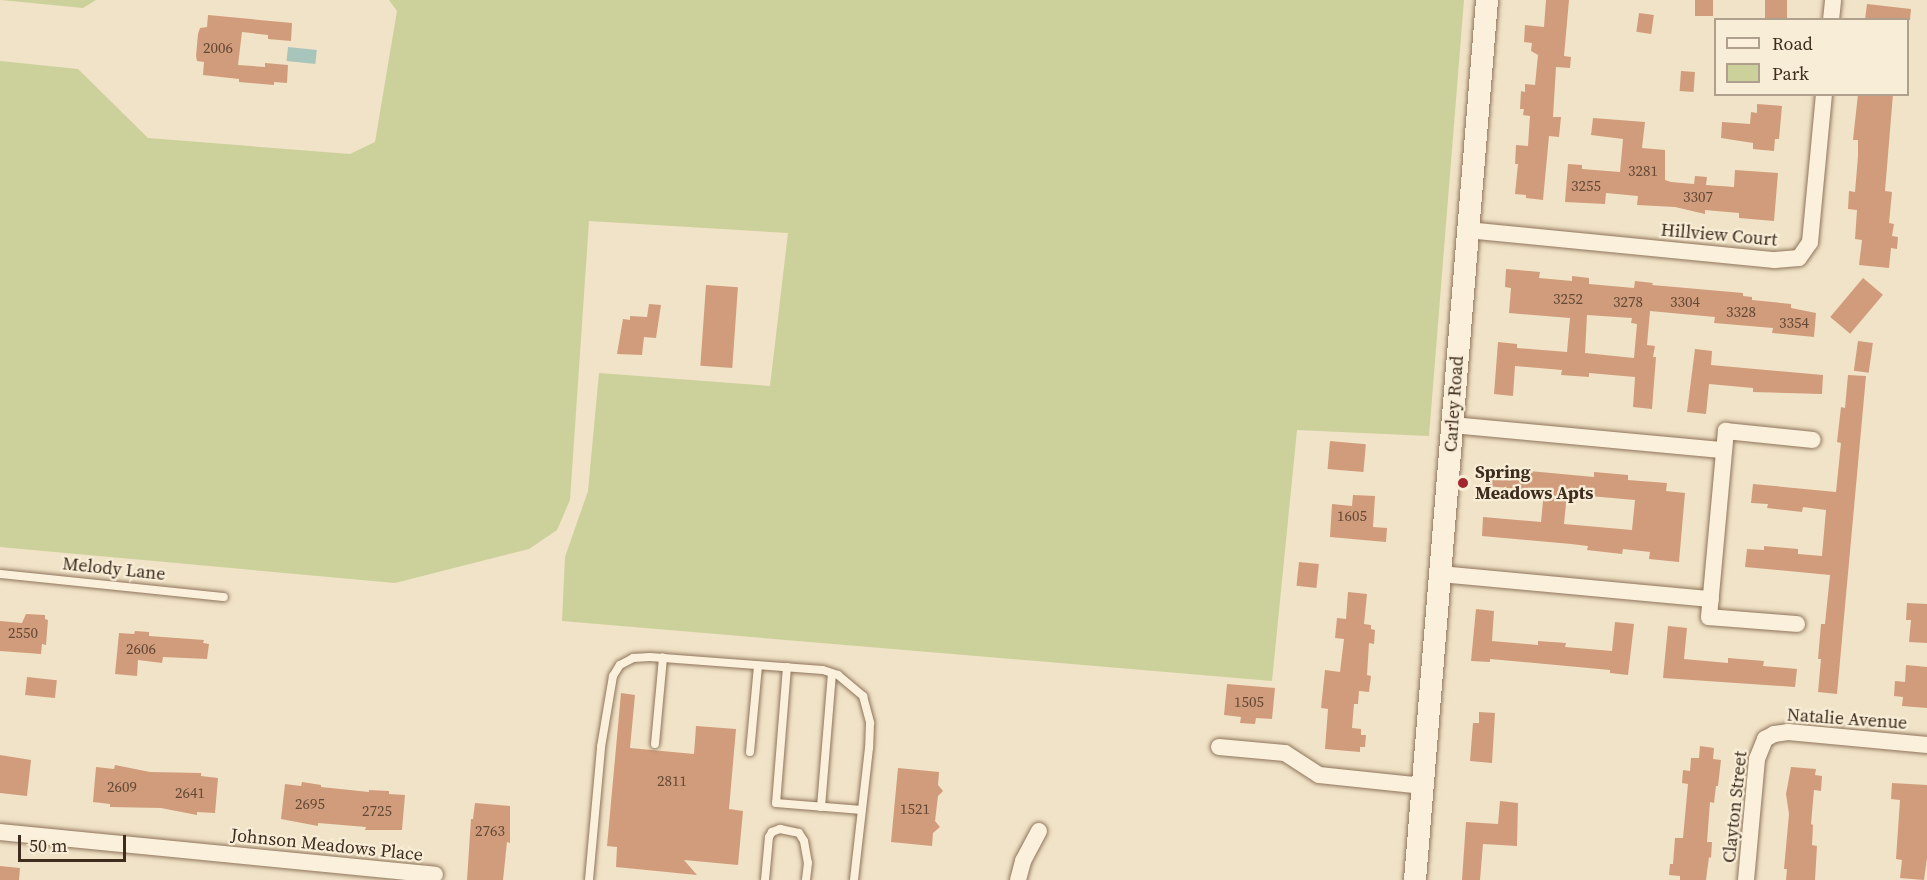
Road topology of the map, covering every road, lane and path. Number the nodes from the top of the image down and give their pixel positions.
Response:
1 (1487, 0) edge
2 (1833, 0) edge
3 (1831, 18) edge
4 (1824, 96) edge
5 (1467, 230) junction
6 (1452, 425) junction
7 (1812, 440) dead end
8 (1724, 450) junction
9 (0, 574) edge
10 (1440, 574) junction
11 (224, 597) dead end
12 (1711, 599) junction
13 (1797, 624) dead end
14 (663, 657) junction
15 (758, 665) junction
16 (787, 667) junction
17 (832, 673) junction
18 (1765, 739) joint
19 (655, 744) dead end
20 (1927, 745) edge
21 (1219, 747) dead end
22 (750, 752) dead end
23 (1423, 786) junction
24 (821, 807) junction
25 (862, 810) junction
26 (1039, 831) dead end
27 (0, 832) edge
28 (435, 875) dead end
29 (589, 880) edge
30 (765, 880) edge
31 (806, 880) edge
32 (854, 880) edge
33 (1018, 880) edge
34 (1415, 880) edge
35 (1746, 880) edge

1 - 5 street, Carley Road
2 - 3 street
4 - 5 street, Hillview Court
5 - 6 street, Carley Road
6 - 8 street
6 - 10 street, Carley Road
7 - 8 street
8 - 12 street
9 - 11 lane, Melody Lane
10 - 12 street
10 - 23 street, Carley Road
12 - 13 street
14 - 15 lane
14 - 19 lane
14 - 29 lane
15 - 16 lane
15 - 22 lane
16 - 17 lane
16 - 24 lane
17 - 24 lane
17 - 25 lane
18 - 20 street, Natalie Avenue
18 - 35 street, Clayton Street
21 - 23 street
23 - 34 street, Carley Road
24 - 25 lane
25 - 32 lane
26 - 33 street
27 - 28 street, Johnson Meadows Place
30 - 31 lane

